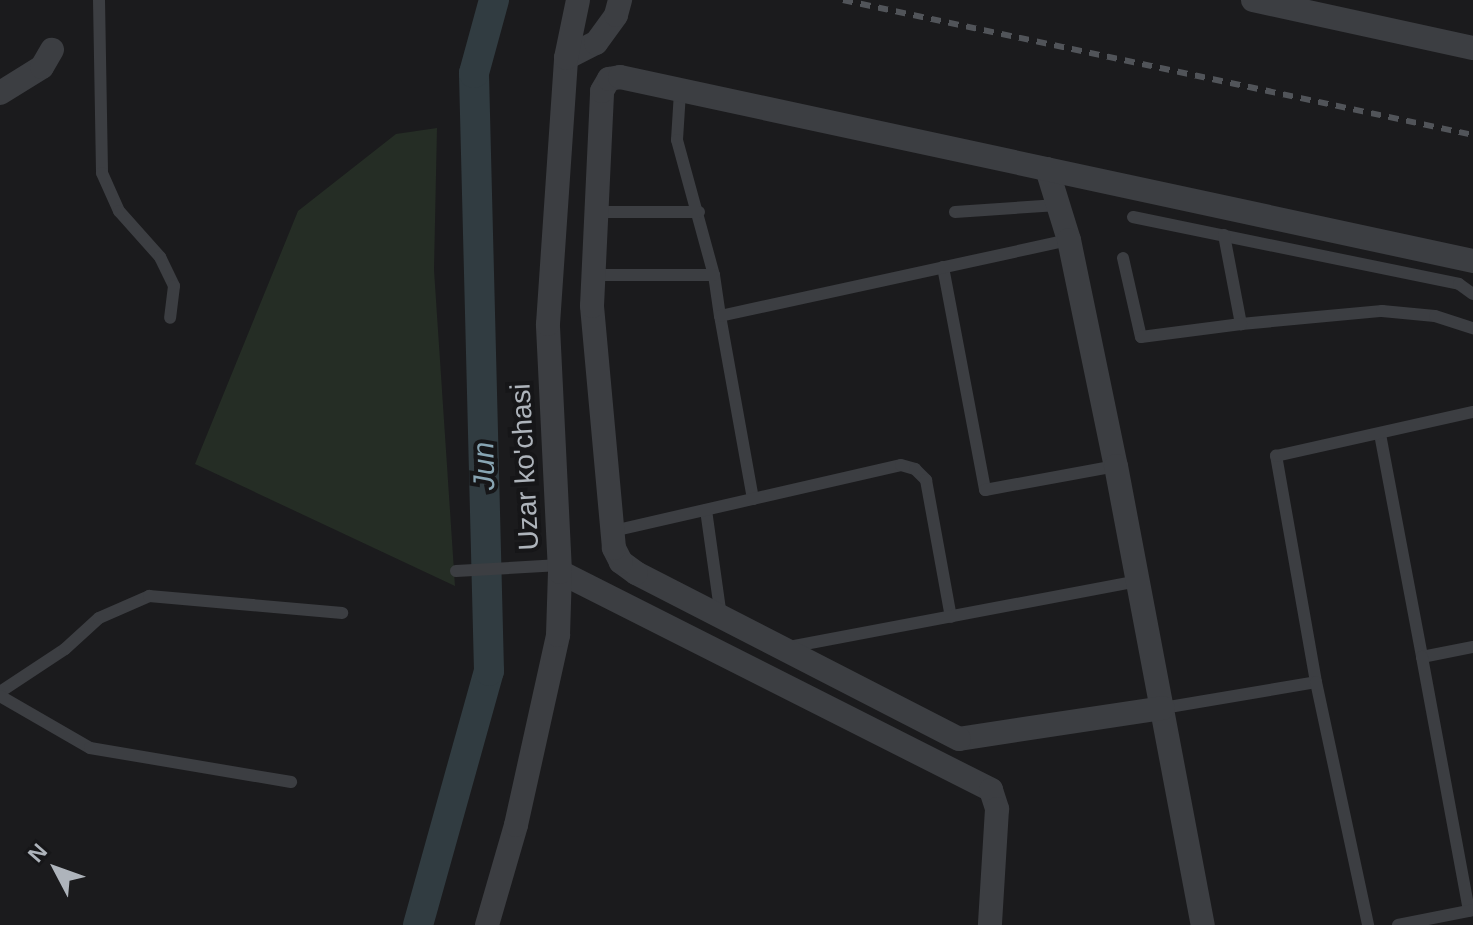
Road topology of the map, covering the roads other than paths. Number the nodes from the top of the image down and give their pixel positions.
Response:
1 (99, 0) edge
2 (578, 0) edge
3 (620, 0) edge
4 (1253, 0) edge
5 (1473, 48) edge
6 (52, 50) dead end
7 (571, 55) junction
8 (609, 79) junction
9 (680, 92) junction
10 (0, 93) edge
11 (1047, 169) junction
12 (1058, 205) junction
13 (597, 212) junction
14 (699, 212) junction
15 (955, 212) dead end
16 (1133, 217) dead end
17 (1224, 235) junction
18 (1069, 240) junction
19 (1123, 258) dead end
20 (1473, 261) edge
21 (943, 267) junction
22 (594, 275) junction
23 (714, 275) junction
24 (1473, 294) edge
25 (720, 316) junction
26 (170, 318) dead end
27 (1241, 324) junction
28 (1473, 328) edge
29 (1473, 412) edge
30 (1380, 434) junction
31 (1116, 466) junction
32 (753, 499) junction
33 (706, 510) junction
34 (613, 531) junction
35 (553, 568) junction
36 (456, 571) dead end
37 (1139, 581) junction
38 (342, 613) dead end
39 (721, 617) junction
40 (951, 617) junction
41 (1473, 647) edge
42 (782, 649) junction
43 (1422, 657) junction
44 (1316, 682) junction
45 (0, 694) edge
46 (1163, 708) junction
47 (291, 782) dead end
48 (1471, 910) edge
49 (487, 925) edge
50 (990, 925) edge
51 (1203, 925) edge
52 (1368, 925) edge
53 (1398, 925) edge

1 - 26 lane
2 - 7 street, Uzar ko'chasi
3 - 7 street
4 - 5 street
6 - 10 street
7 - 8 street
7 - 35 street, Uzar ko'chasi
8 - 9 street
8 - 13 street
9 - 11 street
9 - 14 lane
11 - 12 street
11 - 20 street
12 - 15 lane
12 - 18 street
13 - 14 lane
13 - 22 street
14 - 23 lane
16 - 17 lane
17 - 24 lane
17 - 27 lane
18 - 21 lane
18 - 31 street
19 - 27 lane
21 - 25 lane
21 - 31 lane
22 - 23 lane
22 - 34 street
23 - 25 lane
25 - 32 lane
27 - 28 lane
29 - 30 lane
30 - 43 lane
30 - 44 lane
31 - 37 street
32 - 33 lane
32 - 40 lane
33 - 34 lane
33 - 39 lane
34 - 39 street
35 - 36 lane
35 - 49 street, Uzar ko'chasi
35 - 50 street
37 - 40 lane
37 - 46 street
38 - 45 lane
39 - 42 street
40 - 42 lane
41 - 43 lane
42 - 46 street
43 - 48 lane
44 - 46 lane
44 - 52 lane
45 - 47 lane
46 - 51 street
48 - 53 lane

